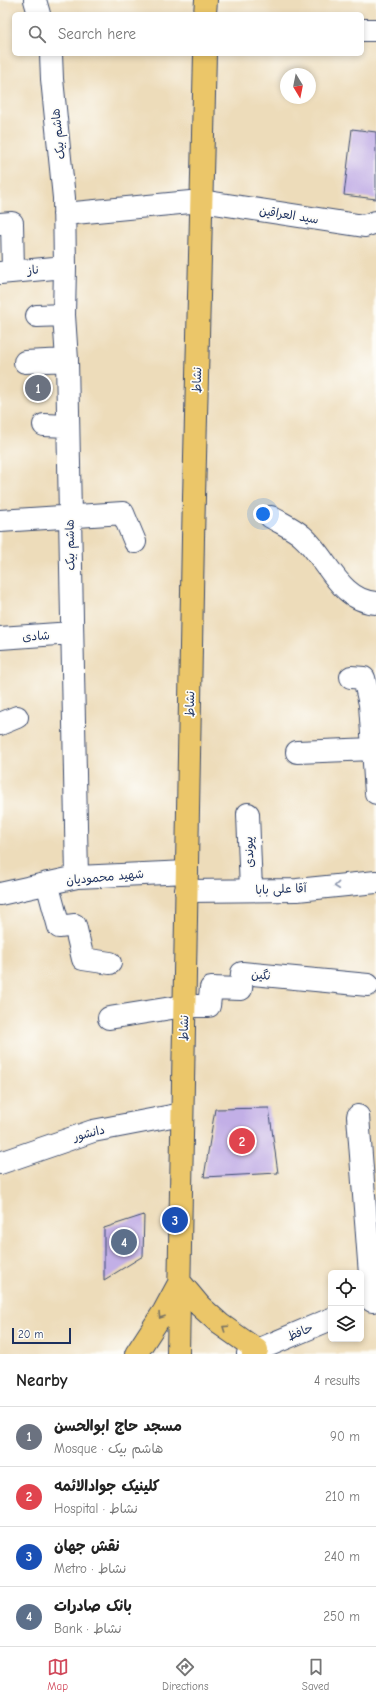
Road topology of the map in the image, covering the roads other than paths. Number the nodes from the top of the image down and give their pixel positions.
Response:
1 (35, 0) edge
2 (206, 0) edge
3 (38, 12) edge
4 (206, 12) edge
5 (364, 30) edge
6 (376, 30) edge
7 (51, 56) edge
8 (205, 56) edge
9 (201, 201) junction
10 (64, 214) junction
11 (376, 222) edge
12 (0, 224) edge
13 (65, 267) junction
14 (7, 272) edge
15 (64, 315) junction
16 (37, 316) dead end
17 (67, 360) junction
18 (25, 362) dead end
19 (44, 425) dead end
20 (68, 426) junction
21 (70, 517) junction
22 (271, 517) dead end
23 (0, 521) edge
24 (135, 542) dead end
25 (376, 602) edge
26 (72, 633) junction
27 (0, 638) edge
28 (364, 677) edge
29 (374, 735) edge
30 (297, 752) dead end
31 (376, 793) edge
32 (248, 814) dead end
33 (77, 877) junction
34 (187, 882) junction
35 (376, 882) edge
36 (47, 884) junction
37 (251, 890) junction
38 (0, 894) edge
39 (110, 963) dead end
40 (368, 985) dead end
41 (184, 1006) junction
42 (109, 1018) dead end
43 (182, 1114) junction
44 (358, 1116) dead end
45 (0, 1163) edge
46 (180, 1282) junction
47 (370, 1302) edge
48 (328, 1320) edge
49 (253, 1353) edge
50 (136, 1354) edge
51 (178, 1354) edge

1 - 3 street
2 - 4 main road
5 - 6 street
7 - 10 street, هاشم بیک
8 - 9 main road, نشاط
9 - 10 street
9 - 11 street, سید العراقین
9 - 34 main road, نشاط
10 - 13 street, هاشم بیک
12 - 14 street
13 - 14 street, ناز
13 - 15 street, هاشم بیک
15 - 16 street
15 - 17 street, هاشم بیک
17 - 18 street
17 - 20 street, هاشم بیک
19 - 20 street
20 - 21 street, هاشم بیک
21 - 23 street
21 - 24 street
21 - 26 street, هاشم بیک
22 - 25 street
26 - 27 street, شادی
26 - 33 street, هاشم بیک
28 - 29 street
29 - 30 street
29 - 31 street
32 - 37 street, پیوندی
33 - 34 street, شهید محمودیان
33 - 36 street, شهید محمودیان
34 - 37 street, آقا علی بابا
34 - 41 main road, نشاط
35 -> 37 street, آقا علی بابا
36 - 38 street, شهید محمودیان
36 - 39 street
40 - 41 street, نگین
41 - 42 street
41 - 43 main road, نشاط
43 - 45 street, دانشور
43 - 46 main road, نشاط
44 - 47 street
49 -> 46 main road
46 -> 50 main road
46 - 51 main road, نشاط
48 - 49 street, حافظ

